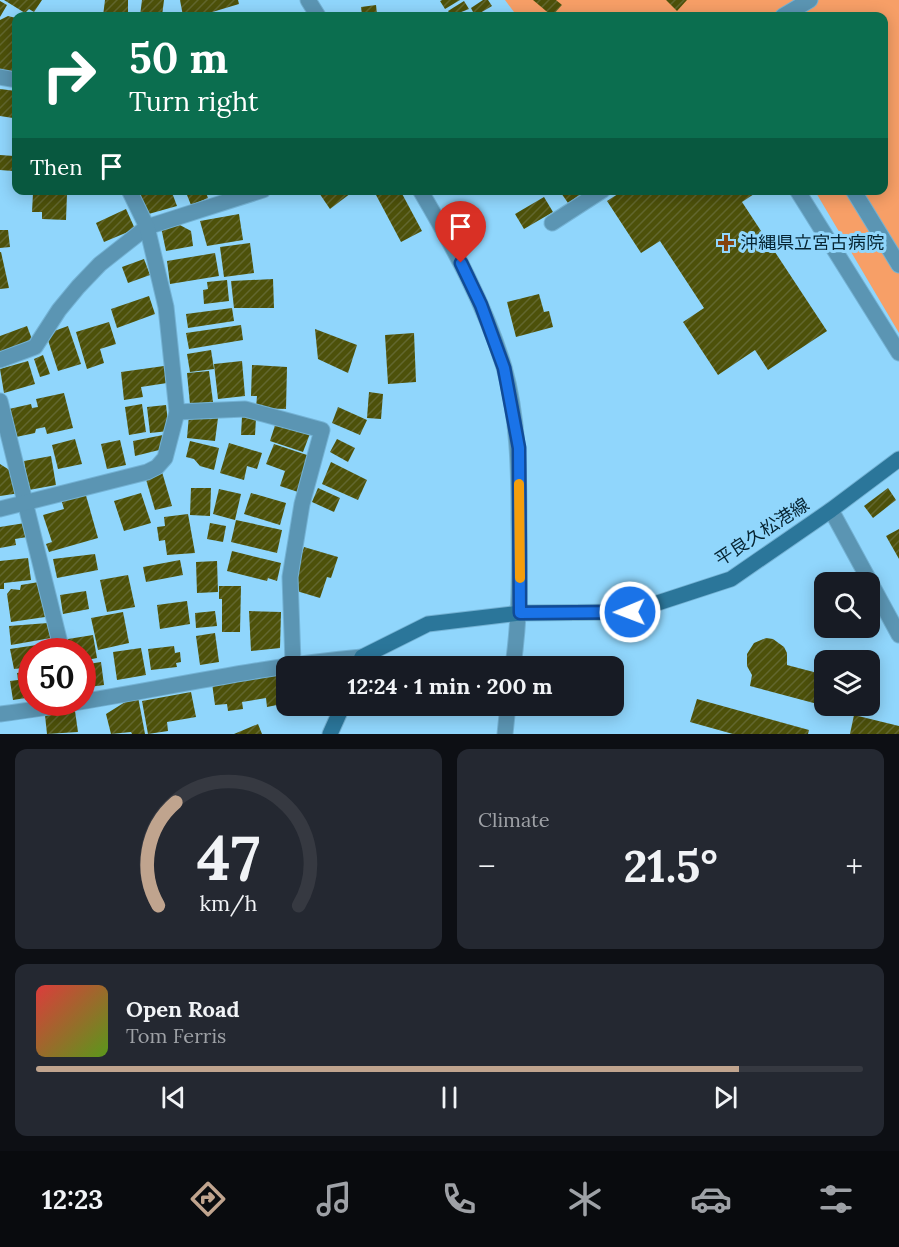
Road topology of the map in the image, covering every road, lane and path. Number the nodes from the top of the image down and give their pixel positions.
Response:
1 (810, 0) edge
2 (790, 12) edge
3 (131, 195) edge
4 (247, 195) edge
5 (423, 195) edge
6 (595, 195) edge
7 (799, 195) edge
8 (856, 195) edge
9 (552, 223) dead end
10 (147, 227) junction
11 (899, 265) edge
12 (899, 353) edge
13 (0, 360) edge
14 (0, 401) edge
15 (177, 412) junction
16 (899, 459) edge
17 (27, 502) junction
18 (0, 509) edge
19 (831, 510) junction
20 (520, 613) junction
21 (899, 635) edge
22 (59, 638) edge
23 (293, 656) edge
24 (371, 656) edge
25 (514, 656) edge
26 (276, 666) edge
27 (96, 699) edge
28 (18, 711) edge
29 (0, 714) edge
30 (338, 716) edge
31 (507, 716) edge
32 (330, 734) edge
33 (505, 734) edge

1 - 2 street
3 - 10 street
4 - 10 street
5 - 20 street
6 - 9 street
7 - 12 street
8 - 11 street
10 - 13 street
10 - 15 street
14 - 17 street
15 - 17 street
15 - 23 street
16 - 19 main road, 平良久松港線
17 - 18 street
17 - 22 street
19 - 20 main road, 平良久松港線
19 - 21 street
20 - 24 main road, 平良久松港線
20 - 25 street
26 - 27 street
28 - 29 street
30 - 32 main road
31 - 33 street

